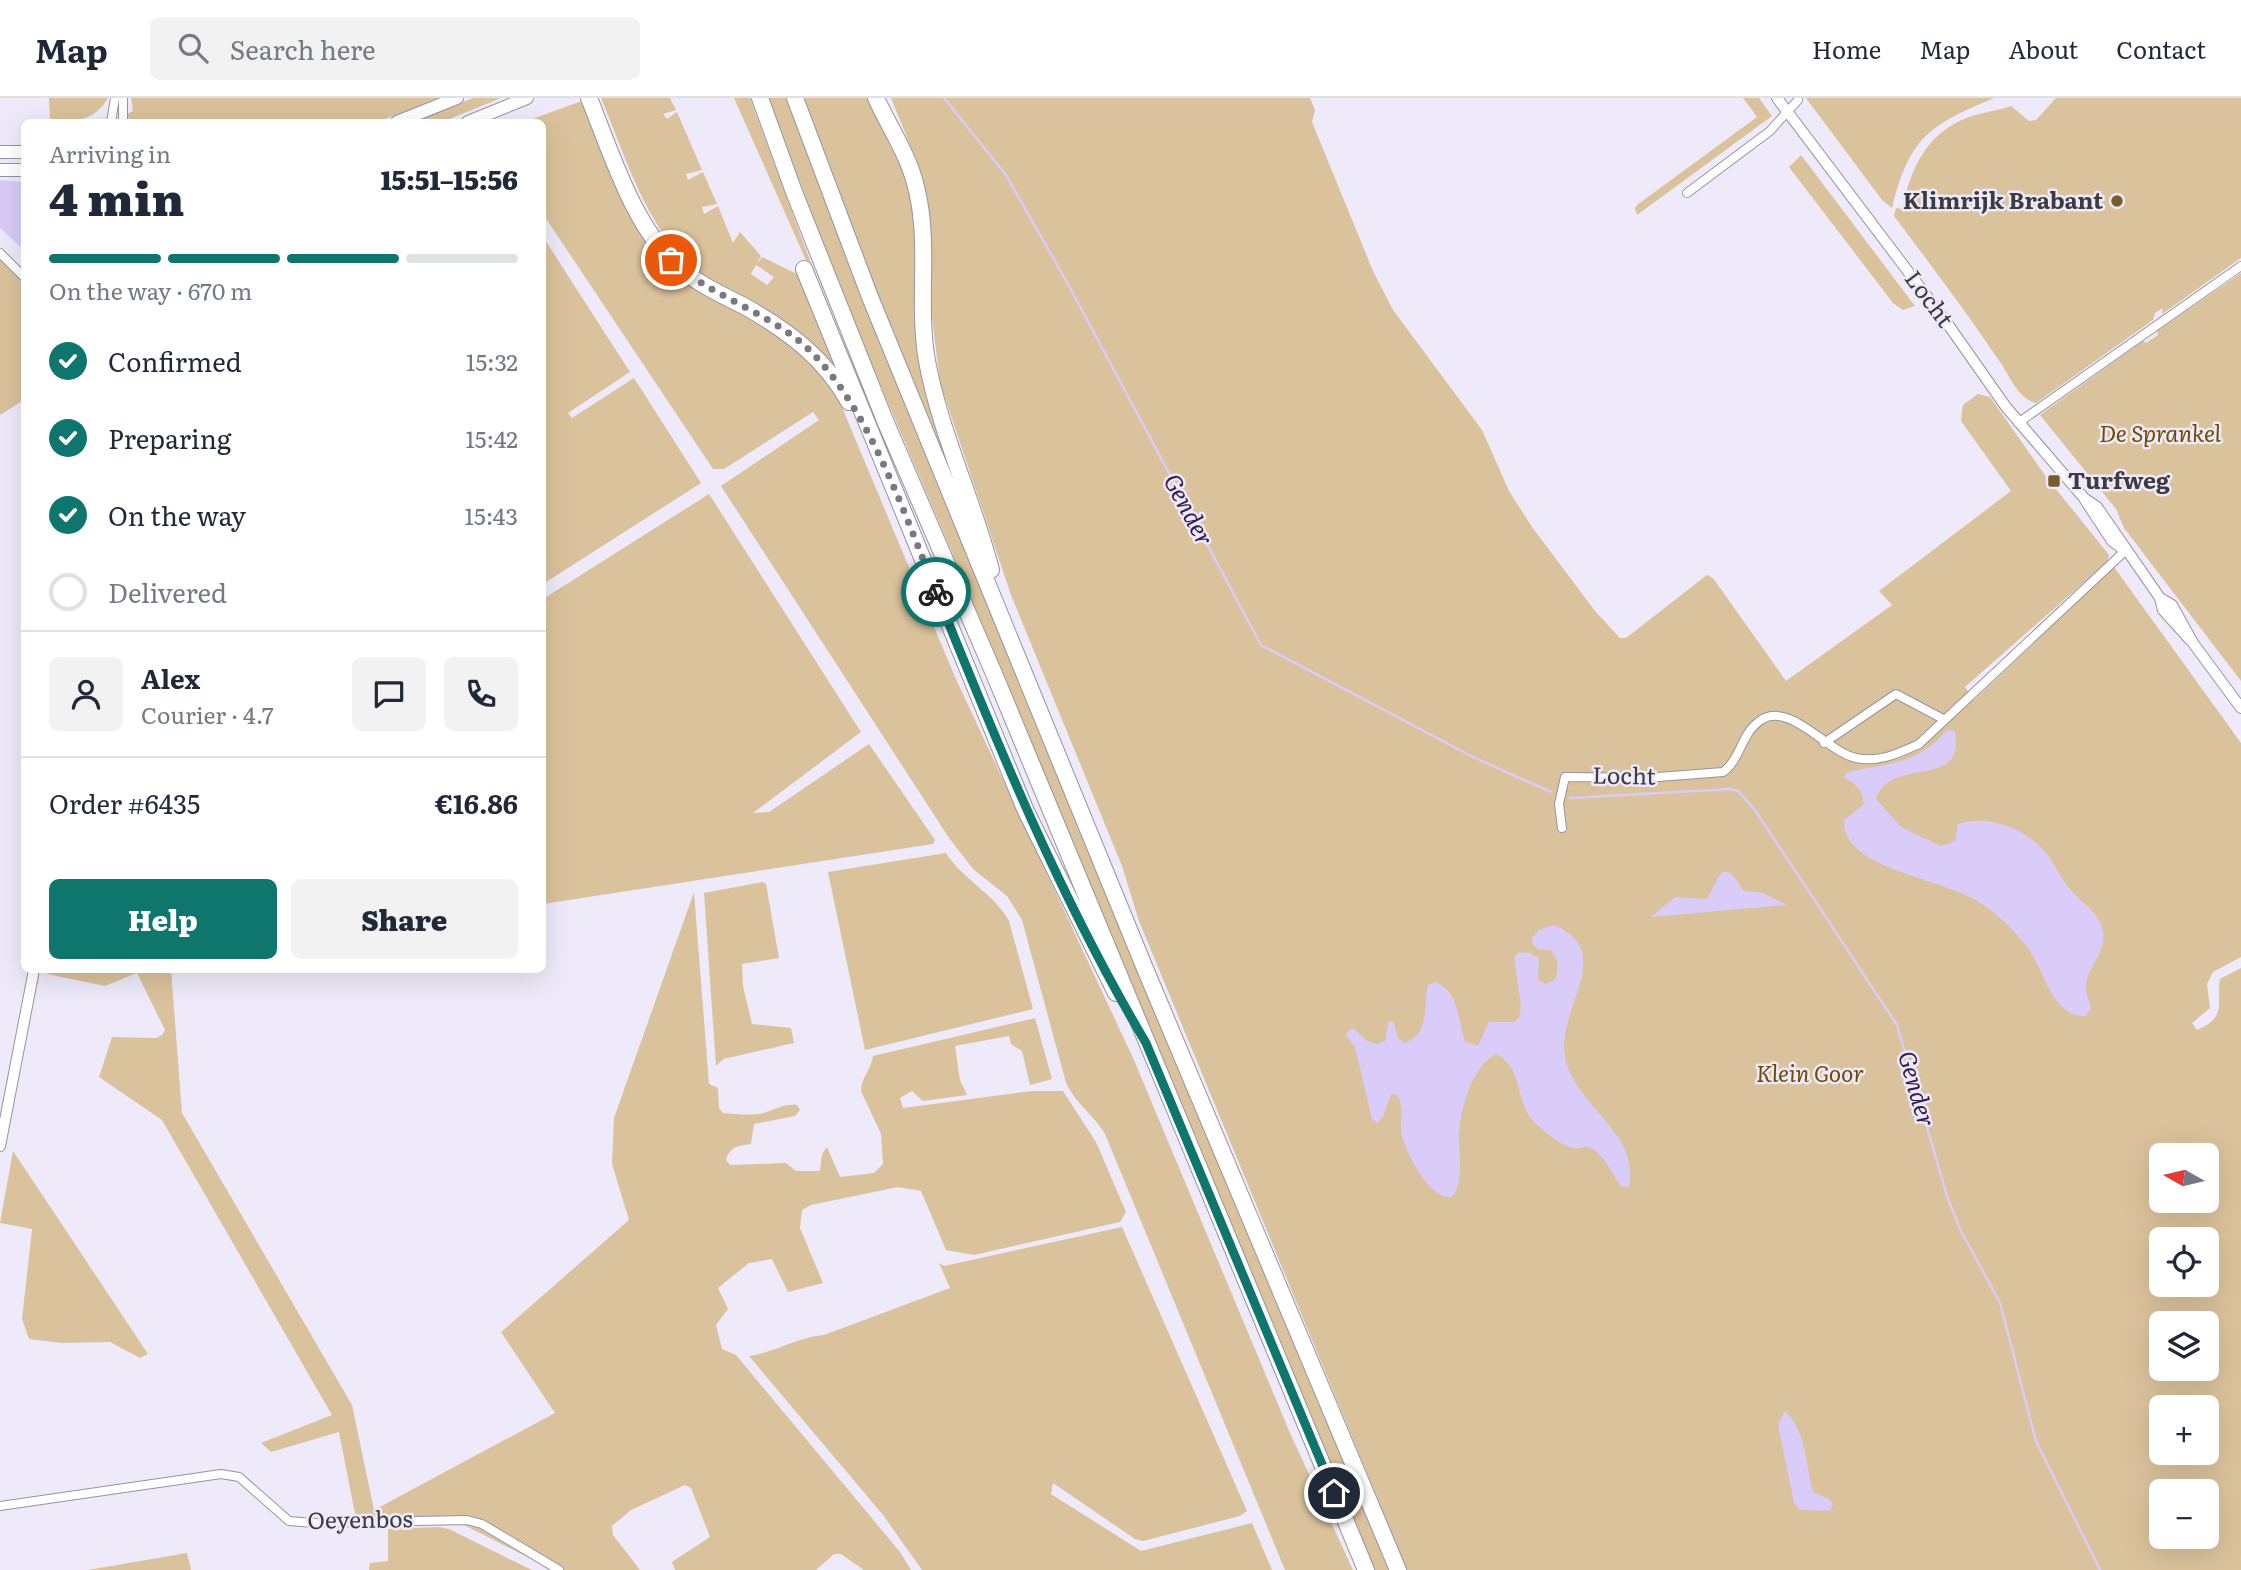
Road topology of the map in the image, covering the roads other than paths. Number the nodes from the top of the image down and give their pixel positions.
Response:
1 (115, 98) edge
2 (123, 98) edge
3 (457, 98) edge
4 (527, 98) edge
5 (589, 98) edge
6 (760, 98) edge
7 (794, 98) edge
8 (876, 98) edge
9 (1777, 98) edge
10 (1798, 100) dead end
11 (1788, 112) junction
12 (112, 119) edge
13 (123, 119) edge
14 (404, 119) edge
15 (475, 119) edge
16 (0, 152) edge
17 (21, 152) edge
18 (0, 170) edge
19 (21, 170) edge
20 (1686, 193) dead end
21 (0, 253) edge
22 (2241, 266) edge
23 (804, 268) dead end
24 (21, 274) edge
25 (2018, 423) junction
26 (883, 462) junction
27 (2125, 551) junction
28 (1004, 623) junction
29 (2241, 708) edge
30 (1945, 720) junction
31 (1824, 743) junction
32 (1562, 828) dead end
33 (33, 973) edge
34 (1146, 1043) junction
35 (0, 1146) edge
36 (0, 1506) edge
37 (559, 1570) edge
38 (1366, 1570) edge
39 (1398, 1570) edge

1 - 12 street
2 - 13 street
3 - 14 main road
4 - 15 main road
5 - 26 highway
6 - 34 highway
7 - 28 highway
8 - 28 highway
9 - 11 street, Locht
10 - 11 street
11 - 20 street
11 - 25 street, Locht
16 - 17 main road
18 - 19 main road
21 - 24 street
22 - 25 street
23 - 26 highway
25 - 27 street, Locht
26 - 34 highway
27 - 29 street
27 - 30 street, Locht
28 - 39 highway
30 - 31 street, Locht
30 - 31 street
31 - 32 street, Locht
33 - 35 street
34 - 38 highway
36 - 37 street, Oeyenbos

